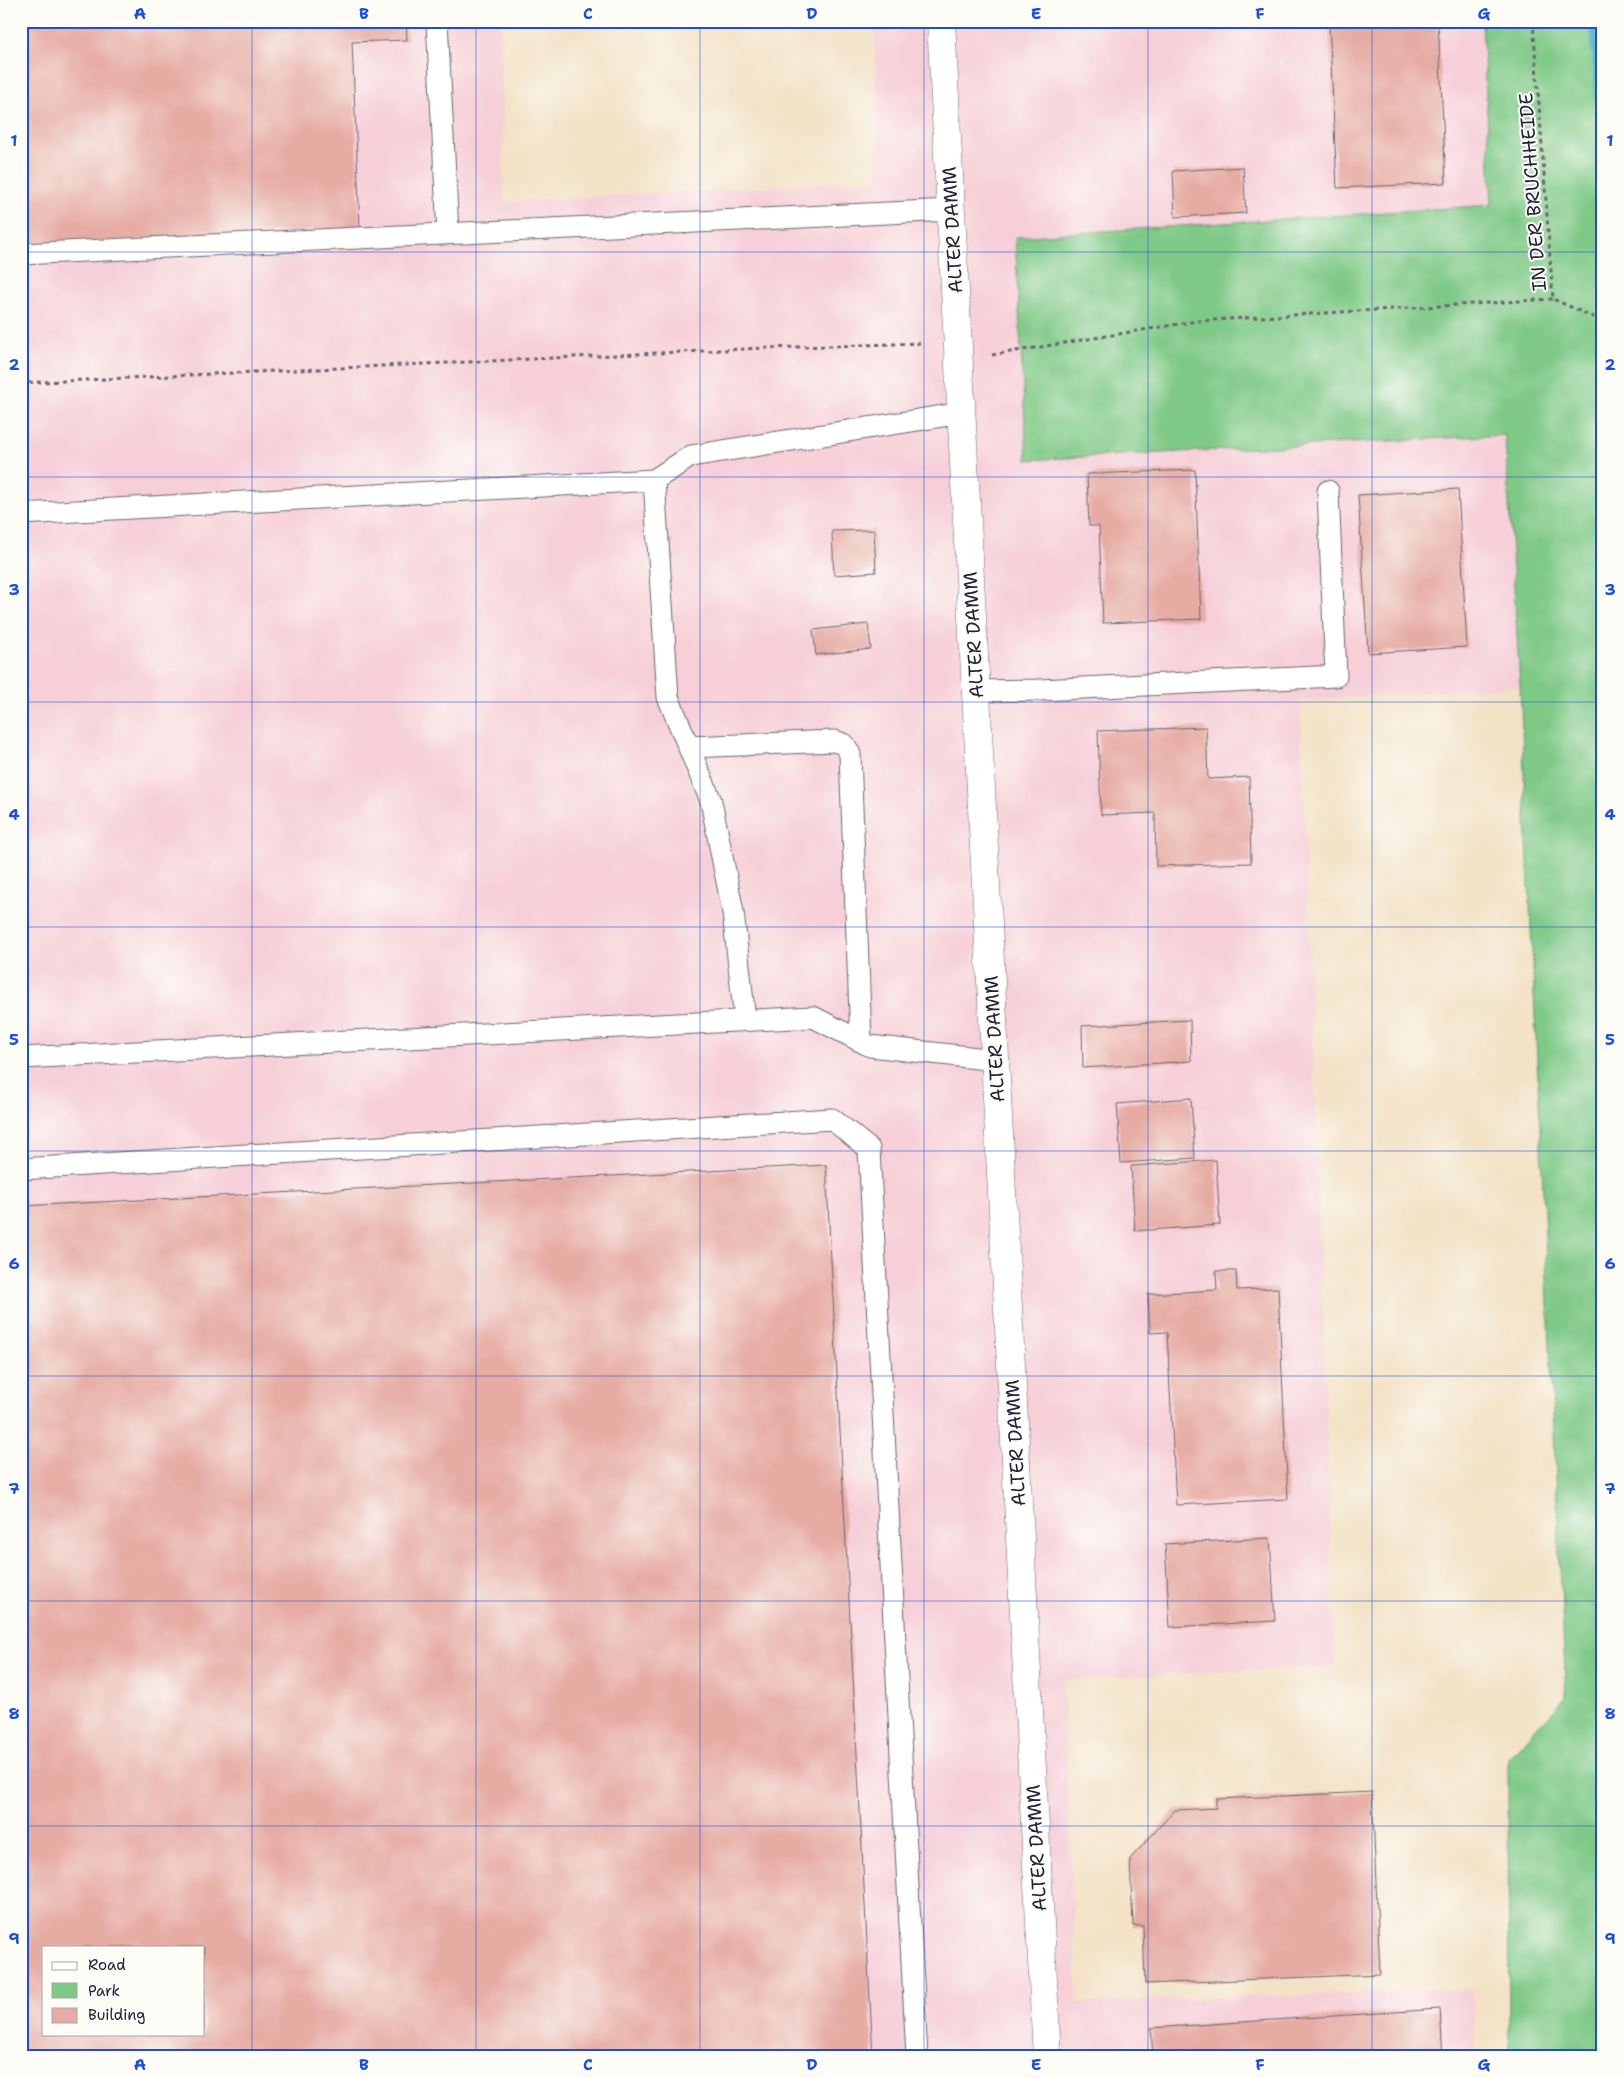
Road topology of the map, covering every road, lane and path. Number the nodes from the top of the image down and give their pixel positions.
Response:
1 (437, 21) edge
2 (941, 21) edge
3 (1533, 21) edge
4 (951, 210) junction
5 (448, 233) junction
6 (21, 254) edge
7 (1553, 299) junction
8 (1601, 319) edge
9 (958, 350) junction
10 (1603, 360) edge
11 (21, 383) edge
12 (962, 413) junction
13 (654, 480) junction
14 (1328, 491) dead end
15 (21, 514) edge
16 (976, 691) junction
17 (688, 747) junction
18 (745, 1020) junction
19 (861, 1041) junction
20 (21, 1058) edge
21 (995, 1060) junction
22 (21, 1170) edge
23 (917, 2057) edge
24 (1047, 2057) edge

1 - 5 lane
2 - 4 street, ALTER DAMM
3 - 7 path, IN DER BRUCHHEIDE
4 - 5 lane
4 - 9 street, ALTER DAMM
5 - 6 lane
7 - 8 path, IN DER BRUCHHEIDE
7 - 9 path
8 - 10 path, IN DER BRUCHHEIDE
9 - 11 path
9 - 12 street, ALTER DAMM
12 - 13 lane
12 - 16 street, ALTER DAMM
13 - 15 lane
13 - 17 lane
14 - 16 lane
16 - 21 street, ALTER DAMM
17 - 18 lane
17 - 19 lane
18 - 19 lane
18 - 20 lane
19 - 21 lane
21 - 24 street, ALTER DAMM
22 - 23 lane

